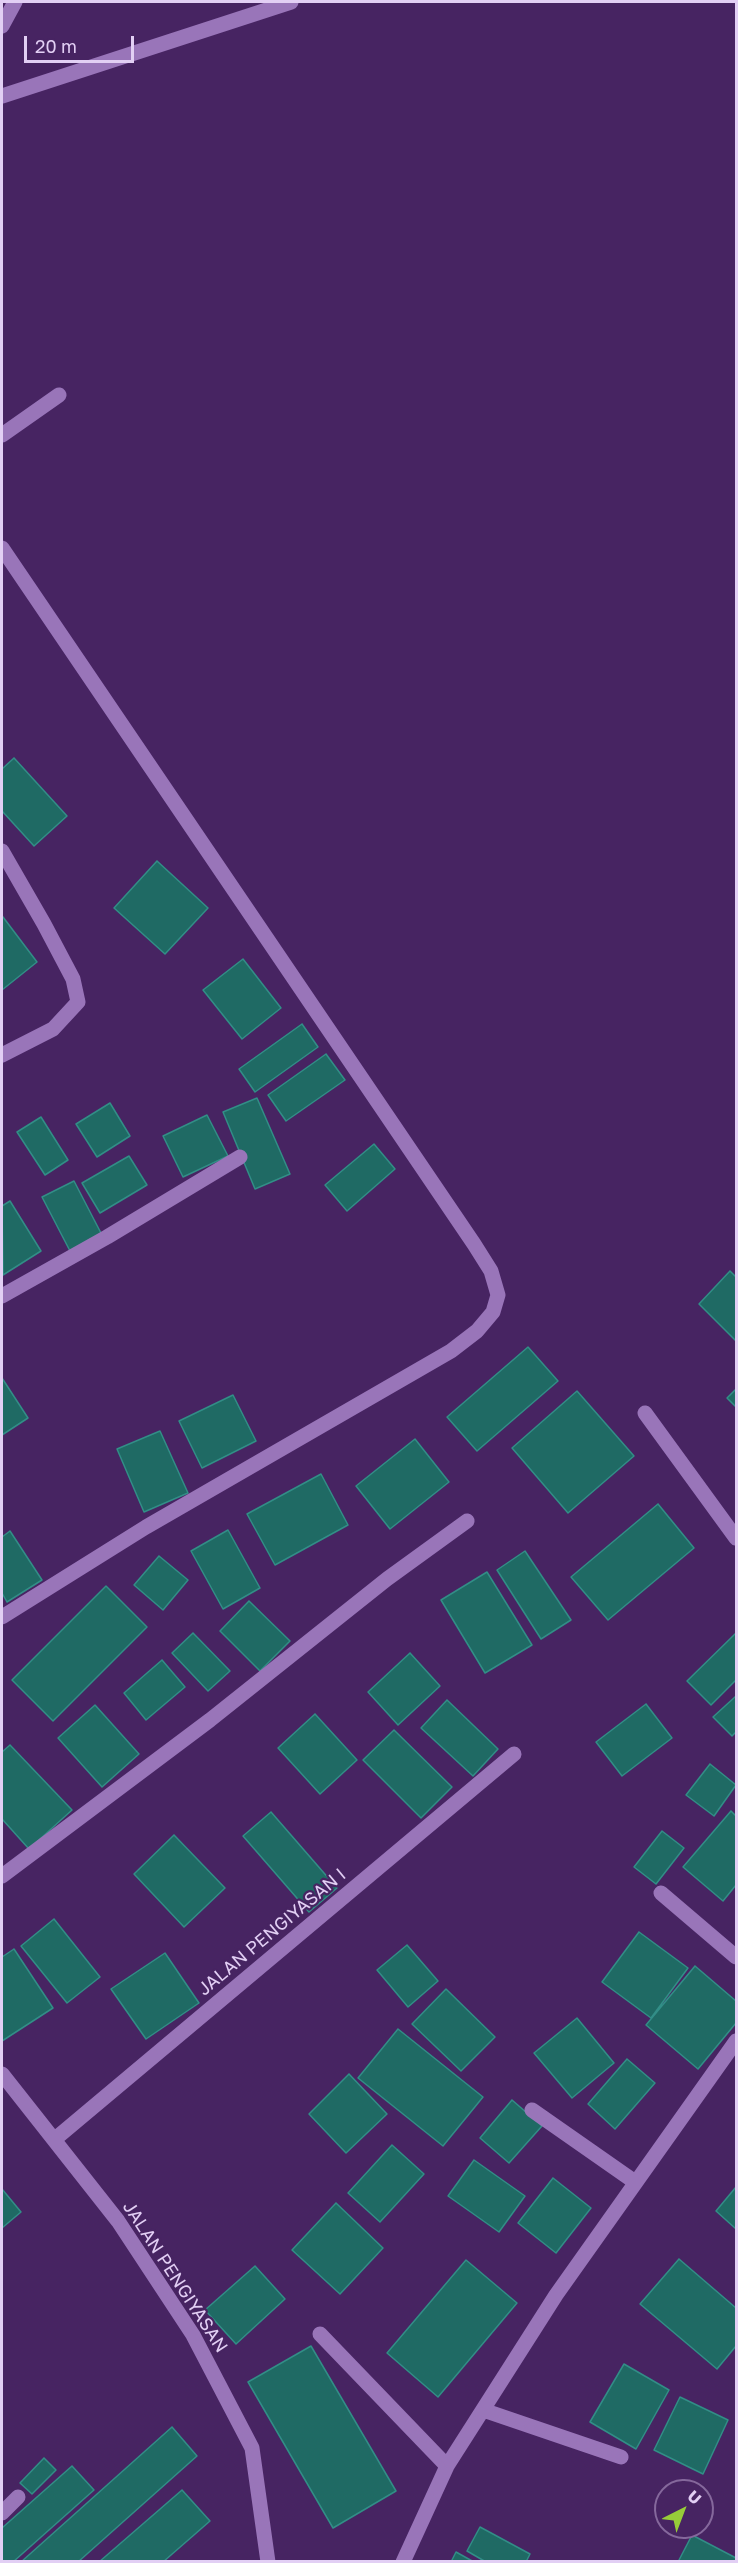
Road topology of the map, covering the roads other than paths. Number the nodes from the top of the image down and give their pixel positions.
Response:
1 (15, 2) edge
2 (291, 2) edge
3 (2, 26) edge
4 (2, 96) edge
5 (59, 395) dead end
6 (2, 435) edge
7 (2, 548) edge
8 (2, 850) edge
9 (2, 1055) edge
10 (240, 1157) dead end
11 (2, 1296) edge
12 (645, 1413) dead end
13 (467, 1521) dead end
14 (736, 1538) edge
15 (2, 1617) edge
16 (514, 1754) dead end
17 (2, 1876) edge
18 (661, 1893) dead end
19 (736, 1957) edge
20 (736, 2041) edge
21 (2, 2074) edge
22 (532, 2110) dead end
23 (55, 2139) junction
24 (635, 2182) junction
25 (320, 2334) dead end
26 (483, 2410) junction
27 (621, 2457) dead end
28 (447, 2466) junction
29 (18, 2497) dead end
30 (2, 2513) edge
31 (268, 2562) edge
32 (403, 2562) edge

1 - 3 street
2 - 4 street
5 - 6 street
7 - 15 street
8 - 9 street
10 - 11 street
12 - 14 street
13 - 17 street
16 - 23 street, JALAN PENGIYASAN I
18 - 19 street
20 - 24 street
21 - 23 street, JALAN PENGIYASAN
22 - 24 street
23 - 31 street, JALAN PENGIYASAN
24 - 26 street
25 - 28 street
26 - 27 street
26 - 28 street
28 - 32 street
29 - 30 street

